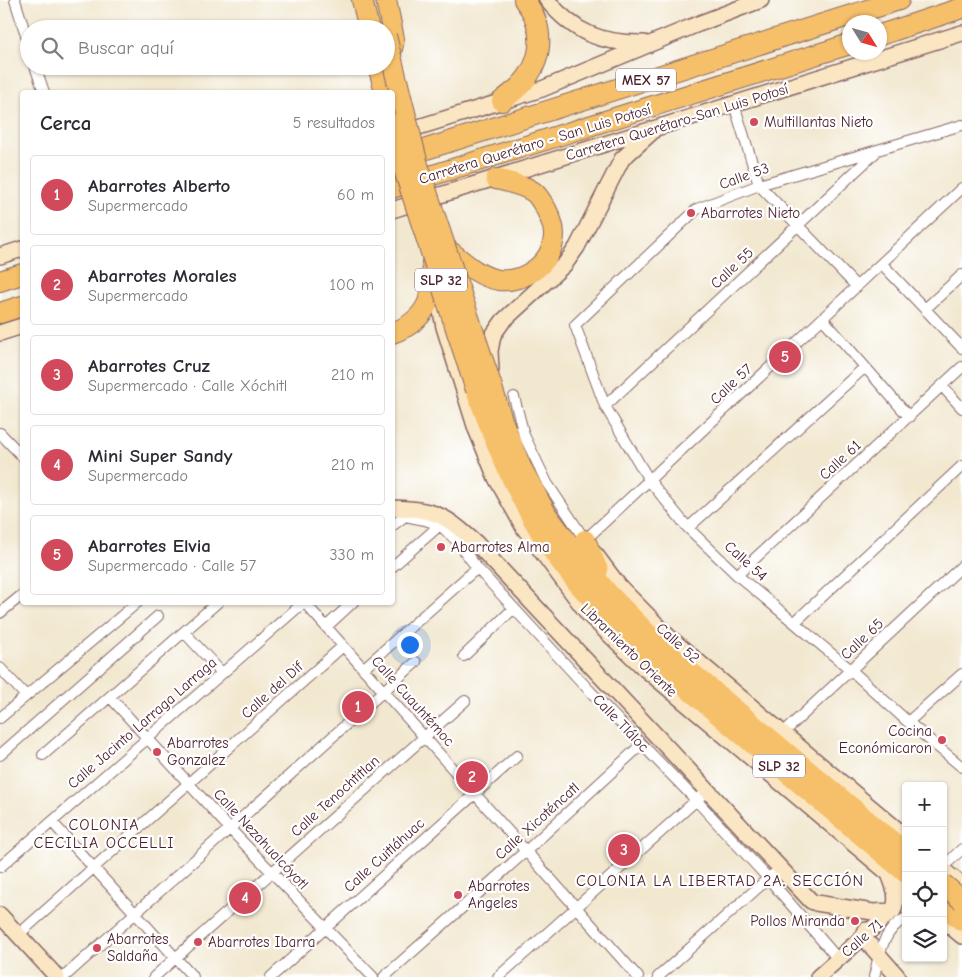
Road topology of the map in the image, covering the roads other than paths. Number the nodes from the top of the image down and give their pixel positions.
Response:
1 (15, 0) edge
2 (362, 0) edge
3 (377, 0) edge
4 (386, 0) edge
5 (524, 0) edge
6 (547, 0) edge
7 (761, 0) edge
8 (899, 0) edge
9 (962, 8) edge
10 (21, 20) edge
11 (367, 20) edge
12 (382, 20) edge
13 (390, 20) edge
14 (887, 33) edge
15 (962, 33) edge
16 (651, 44) junction
17 (842, 47) edge
18 (39, 75) edge
19 (385, 75) edge
20 (43, 90) edge
21 (388, 90) edge
22 (502, 101) junction
23 (734, 104) junction
24 (395, 120) edge
25 (962, 125) edge
26 (656, 128) junction
27 (395, 133) edge
28 (395, 134) edge
29 (878, 151) junction
30 (405, 165) edge
31 (496, 179) junction
32 (759, 185) junction
33 (395, 187) edge
34 (962, 188) edge
35 (395, 209) edge
36 (799, 226) junction
37 (20, 250) edge
38 (439, 250) junction
39 (0, 256) edge
40 (20, 263) edge
41 (882, 264) junction
42 (0, 268) edge
43 (20, 275) edge
44 (962, 275) edge
45 (0, 281) edge
46 (857, 287) junction
47 (20, 307) edge
48 (925, 309) junction
49 (0, 313) edge
50 (822, 319) junction
51 (575, 325) joint
52 (20, 327) edge
53 (395, 332) edge
54 (0, 333) edge
55 (962, 348) edge
56 (865, 367) junction
57 (962, 367) edge
58 (942, 386) junction
59 (484, 387) junction
60 (514, 398) dead end
61 (605, 406) junction
62 (962, 408) edge
63 (909, 417) junction
64 (0, 434) edge
65 (20, 454) edge
66 (961, 468) edge
67 (649, 480) junction
68 (395, 508) edge
69 (440, 520) junction
70 (395, 524) edge
71 (688, 528) junction
72 (585, 540) junction
73 (395, 565) edge
74 (962, 566) edge
75 (477, 568) junction
76 (737, 576) junction
77 (20, 597) edge
78 (603, 600) junction
79 (134, 605) edge
80 (215, 605) edge
81 (301, 605) edge
82 (307, 605) edge
83 (350, 605) edge
84 (514, 608) junction
85 (0, 613) edge
86 (158, 616) dead end
87 (795, 622) junction
88 (326, 627) junction
89 (556, 629) junction
90 (184, 632) junction
91 (544, 640) junction
92 (343, 646) junction
93 (657, 653) junction
94 (464, 656) dead end
95 (416, 662) dead end
96 (0, 668) edge
97 (363, 669) junction
98 (851, 670) junction
99 (222, 673) junction
100 (962, 674) edge
101 (601, 677) junction
102 (589, 690) junction
103 (383, 691) junction
104 (26, 696) junction
105 (110, 697) junction
106 (465, 701) dead end
107 (0, 718) edge
108 (908, 722) junction
109 (783, 733) junction
110 (424, 737) junction
111 (148, 738) junction
112 (641, 745) junction
113 (0, 755) edge
114 (43, 755) dead end
115 (517, 756) dead end
116 (962, 767) edge
117 (189, 783) junction
118 (709, 790) junction
119 (475, 794) junction
120 (696, 800) junction
121 (52, 822) junction
122 (230, 829) junction
123 (902, 834) edge
124 (962, 849) edge
125 (902, 850) edge
126 (526, 851) junction
127 (947, 864) edge
128 (0, 867) edge
129 (94, 868) junction
130 (780, 868) junction
131 (271, 872) junction
132 (947, 872) edge
133 (900, 873) edge
134 (768, 878) junction
135 (947, 884) edge
136 (962, 885) edge
137 (947, 888) edge
138 (962, 900) edge
139 (576, 907) junction
140 (947, 908) edge
141 (865, 911) junction
142 (135, 914) junction
143 (899, 914) edge
144 (0, 915) edge
145 (962, 921) edge
146 (947, 923) edge
147 (325, 928) junction
148 (18, 935) junction
149 (962, 936) edge
150 (863, 937) junction
151 (879, 956) junction
152 (175, 958) junction
153 (838, 959) junction
154 (57, 977) edge
155 (64, 977) edge
156 (154, 977) edge
157 (193, 977) edge
158 (271, 977) edge
159 (373, 977) edge
160 (384, 977) edge
161 (498, 977) edge
162 (638, 977) edge
163 (658, 977) edge
164 (818, 977) edge
165 (874, 977) edge
166 (898, 977) edge

1 - 10 street
2 - 11 highway
3 - 12 highway
4 - 13 highway
5 - 22 highway
6 - 16 main road
7 - 16 main road
8 - 30 highway, Carretera Querétaro - San Luis Potosí / MEX 57
9 - 14 highway
15 - 23 main road, Carretera Querétaro-San Luis Potosí
16 - 22 main road
17 - 33 highway, Carretera Querétaro - San Luis Potosí / MEX 57
18 - 20 street
19 - 21 highway, SLP 32, bridge
22 - 28 main road
23 - 26 main road, Carretera Querétaro-San Luis Potosí
23 - 32 street
24 - 30 highway, SLP 32, bridge
25 - 29 street, Calle 53
26 - 31 main road, Carretera Querétaro-San Luis Potosí
26 - 59 main road
27 - 30 highway, SLP 32, bridge
29 - 32 street, Calle 53
29 - 36 street, Calle 55
30 - 38 highway, SLP 32, bridge
31 - 35 main road, Carretera Querétaro-San Luis Potosí
31 - 38 highway
32 - 36 street
32 - 51 street, Calle 53
34 - 41 street, Calle 57
36 - 46 street
36 - 61 street, Calle 55
37 - 39 main road
38 - 53 highway, bridge
38 - 59 highway, SLP 32, bridge
38 - 93 main road, Libramiento Oriente
40 - 42 highway
41 - 46 street, Calle 57
41 - 48 street
43 - 45 highway
44 - 48 street
46 - 50 street, Calle 57
47 - 49 highway
48 - 55 street
50 - 56 street
50 - 67 street, Calle 57
51 - 61 street, Calle 54
52 - 54 main road
56 - 63 street
56 - 71 street
57 - 58 street, Calle 61
58 - 62 street
58 - 63 street, Calle 61
59 - 78 highway, Libramiento Oriente / SLP 32
60 - 72 street, Calle 52
61 - 67 street, Calle 54
63 - 76 street, Calle 61
64 - 65 street
66 - 87 street
67 - 71 street, Calle 54
67 - 72 street, Calle 57
68 - 69 main road, Calle Tláloc
69 - 70 street, Calle Tláloc
69 - 73 street
69 - 75 street, Calle Tláloc
69 - 89 main road, Calle Tláloc
71 - 76 street, Calle 54
72 - 78 highway
72 - 93 main road, Calle 52
74 - 98 street, Calle 65
75 - 84 street, Calle Tláloc
75 - 97 street
76 - 87 street, Calle 54
77 - 85 street
78 - 93 highway, Libramiento Oriente / SLP 32
78 - 93 highway
79 - 104 street
80 - 90 street
81 - 99 street, Calle Jacinto Larraga Larraga
82 - 88 street, Calle Cuauhtémoc
83 - 88 street
84 - 91 street, Calle Tláloc
84 - 94 street
86 - 113 street
87 - 98 street, Calle 54
88 - 92 street, Calle Cuauhtémoc
89 - 91 street
89 - 101 main road, Calle Tláloc
90 - 99 street
90 - 105 street
91 - 102 street, Calle Tláloc
92 - 97 street, Calle Cuauhtémoc
92 - 117 street, Calle del Dif
93 - 109 main road, Calle 52
93 - 125 highway, Libramiento Oriente / SLP 32
93 - 133 highway, Libramiento Oriente / SLP 32
95 - 103 street
96 - 104 street
97 - 103 street, Calle Cuauhtémoc
98 - 108 street, Calle 54
98 - 109 street, Calle 65
99 - 111 street, Calle Jacinto Larraga Larraga
100 - 108 street
101 - 102 street
101 - 118 main road, Calle Tláloc
102 - 112 street, Calle Tláloc
103 - 110 street, Calle Cuauhtémoc
103 - 122 street
104 - 107 street
105 - 111 street, Calle Nezahualcóyotl
105 - 114 street
106 - 110 street, Calle Tenochtitlan
108 - 116 street, Calle 54
109 - 123 main road, Calle 52
110 - 119 street, Calle Cuauhtémoc
110 - 131 street, Calle Tenochtitlan
111 - 117 street, Calle Nezahualcóyotl
111 - 121 street, Calle Jacinto Larraga Larraga
112 - 120 street, Calle Tláloc
112 - 126 street, Calle Xicoténcatl
115 - 119 street, Calle Cuitláhuac
117 - 122 street, Calle Nezahualcóyotl
117 - 129 street, Calle del Dif
118 - 120 street
118 - 130 main road, Calle Tláloc
119 - 126 street, Calle Cuauhtémoc
119 - 147 street, Calle Cuitláhuac
120 - 134 street, Calle Tláloc
120 - 139 street
121 - 128 street, Calle Jacinto Larraga Larraga
121 - 129 street
122 - 131 street, Calle Nezahualcóyotl
122 - 142 street
124 - 127 street
126 - 139 street, Calle Cuauhtémoc
126 - 160 street, Calle Xicoténcatl
129 - 142 street
129 - 148 street, Calle del Dif
130 - 134 street
130 - 141 main road, Calle Tláloc
131 - 147 street, Calle Nezahualcóyotl
131 - 152 street, Calle Tenochtitlan
132 - 136 main road
133 - 143 main road
134 - 153 street, Calle Tláloc
134 - 163 street
135 - 136 main road
137 - 138 highway, bridge
139 - 161 street
139 - 162 street, Calle Cuauhtémoc
140 - 145 highway
141 - 143 main road, Calle Tláloc
141 - 150 main road
142 - 152 street
142 - 155 street
143 - 150 main road, Calle 71
143 - 151 street
144 - 148 main road
146 - 149 main road
147 - 158 street, Calle Cuitláhuac
147 - 159 street, Calle Nezahualcóyotl
148 - 154 main road
150 - 151 main road
150 - 153 main road, Calle 71
151 - 165 street
151 - 166 main road
152 - 156 street, Calle Tenochtitlan
152 - 157 street
153 - 164 main road, Calle 71

